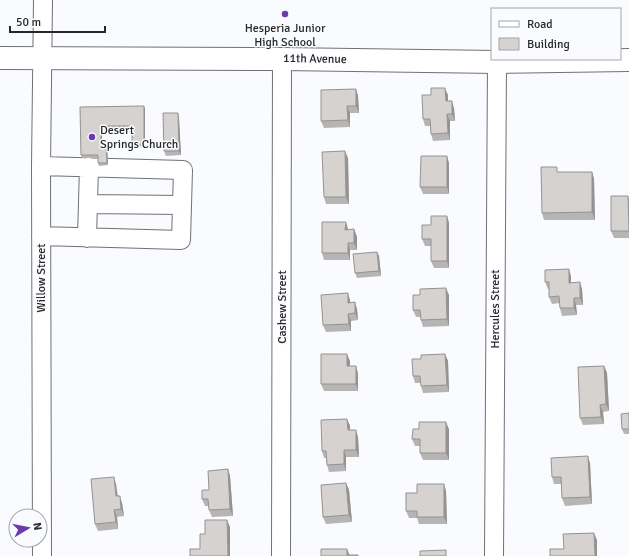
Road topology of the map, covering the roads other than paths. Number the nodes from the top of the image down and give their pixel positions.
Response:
1 (43, 0) edge
2 (0, 58) edge
3 (42, 59) junction
4 (282, 59) junction
5 (629, 60) edge
6 (497, 62) junction
7 (41, 166) junction
8 (89, 167) junction
9 (88, 204) junction
10 (182, 205) junction
11 (41, 236) junction
12 (87, 238) junction
13 (42, 556) edge
14 (281, 556) edge
15 (494, 556) edge

1 - 3 street, Willow Street
2 - 3 main road, 11th Avenue
3 - 4 main road, 11th Avenue
3 - 7 street, Willow Street
4 - 6 main road, 11th Avenue
4 - 14 street, Cashew Street
5 - 6 main road, 11th Avenue
6 - 15 street, Hercules Street
7 - 8 street
7 - 11 street, Willow Street
8 - 9 street
8 - 10 street
9 - 10 street
9 - 12 street
10 - 12 street
11 - 12 street
11 - 13 street, Willow Street

